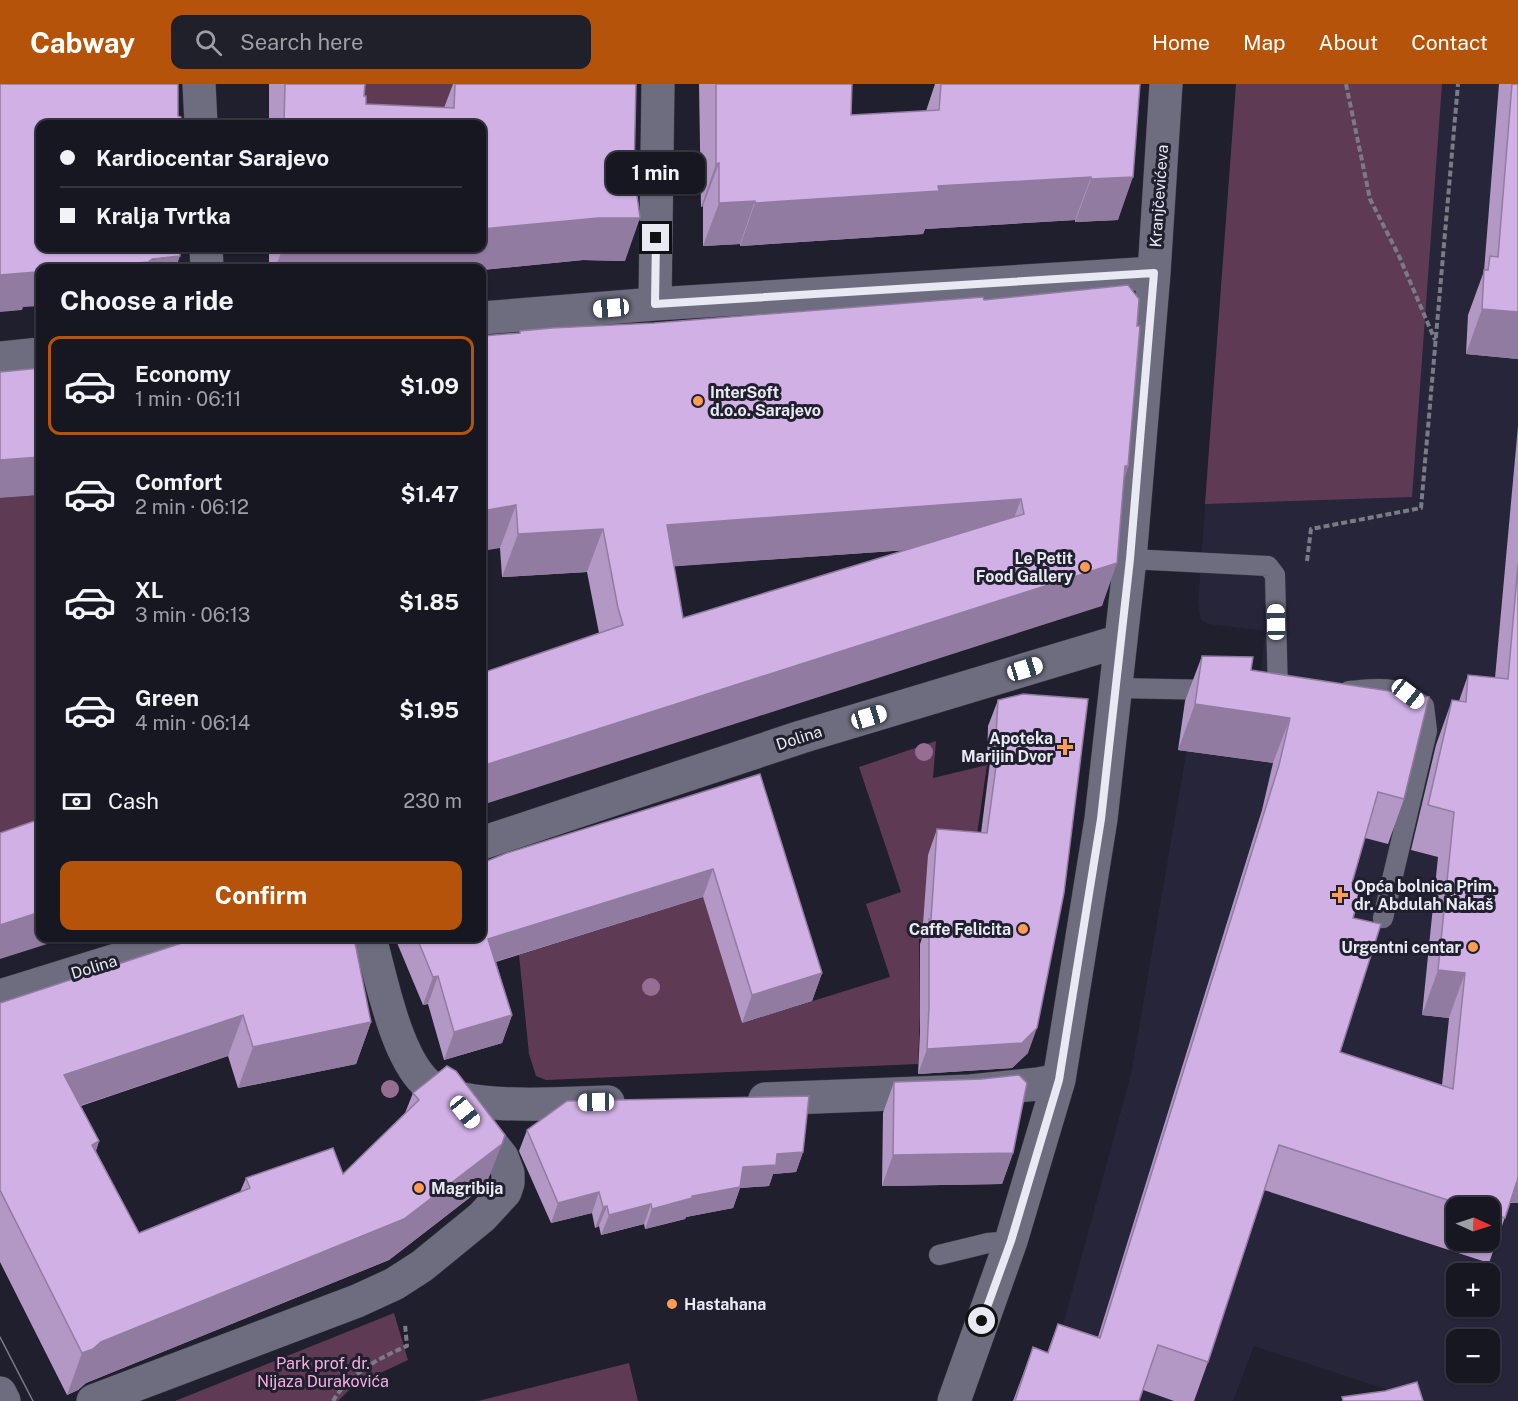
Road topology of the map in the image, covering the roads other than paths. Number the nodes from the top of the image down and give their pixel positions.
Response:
1 (199, 84) edge
2 (658, 84) edge
3 (1166, 84) edge
4 (201, 120) edge
5 (1154, 273) junction
6 (655, 304) junction
7 (486, 318) edge
8 (36, 354) edge
9 (0, 357) edge
10 (1130, 559) junction
11 (1120, 641) junction
12 (1115, 688) junction
13 (1234, 690) edge
14 (1276, 693) edge
15 (1327, 693) edge
16 (486, 842) edge
17 (1383, 918) dead end
18 (174, 942) edge
19 (371, 942) edge
20 (0, 996) edge
21 (1059, 1080) junction
22 (454, 1098) junction
23 (730, 1100) edge
24 (635, 1101) edge
25 (1011, 1241) junction
26 (939, 1255) dead end
27 (0, 1393) edge
28 (4, 1401) edge
29 (93, 1401) edge
30 (954, 1401) edge

1 - 4 street
2 - 6 street
3 - 5 street, Kranjčevićeva
5 - 6 street
5 - 10 street, Kranjčevićeva
6 - 7 street
8 - 9 street
10 - 11 street, Kranjčevićeva
10 - 14 lane
11 - 12 street, Kranjčevićeva
11 - 16 street, Dolina
12 - 13 lane
12 - 21 street, Kranjčevićeva
15 - 17 lane
18 - 20 street, Dolina
19 - 22 street
21 - 23 street
21 - 25 street, Kranjčevićeva
22 - 24 street
22 - 29 street
25 - 26 lane
25 - 30 street, Kranjčevićeva
27 - 28 street

